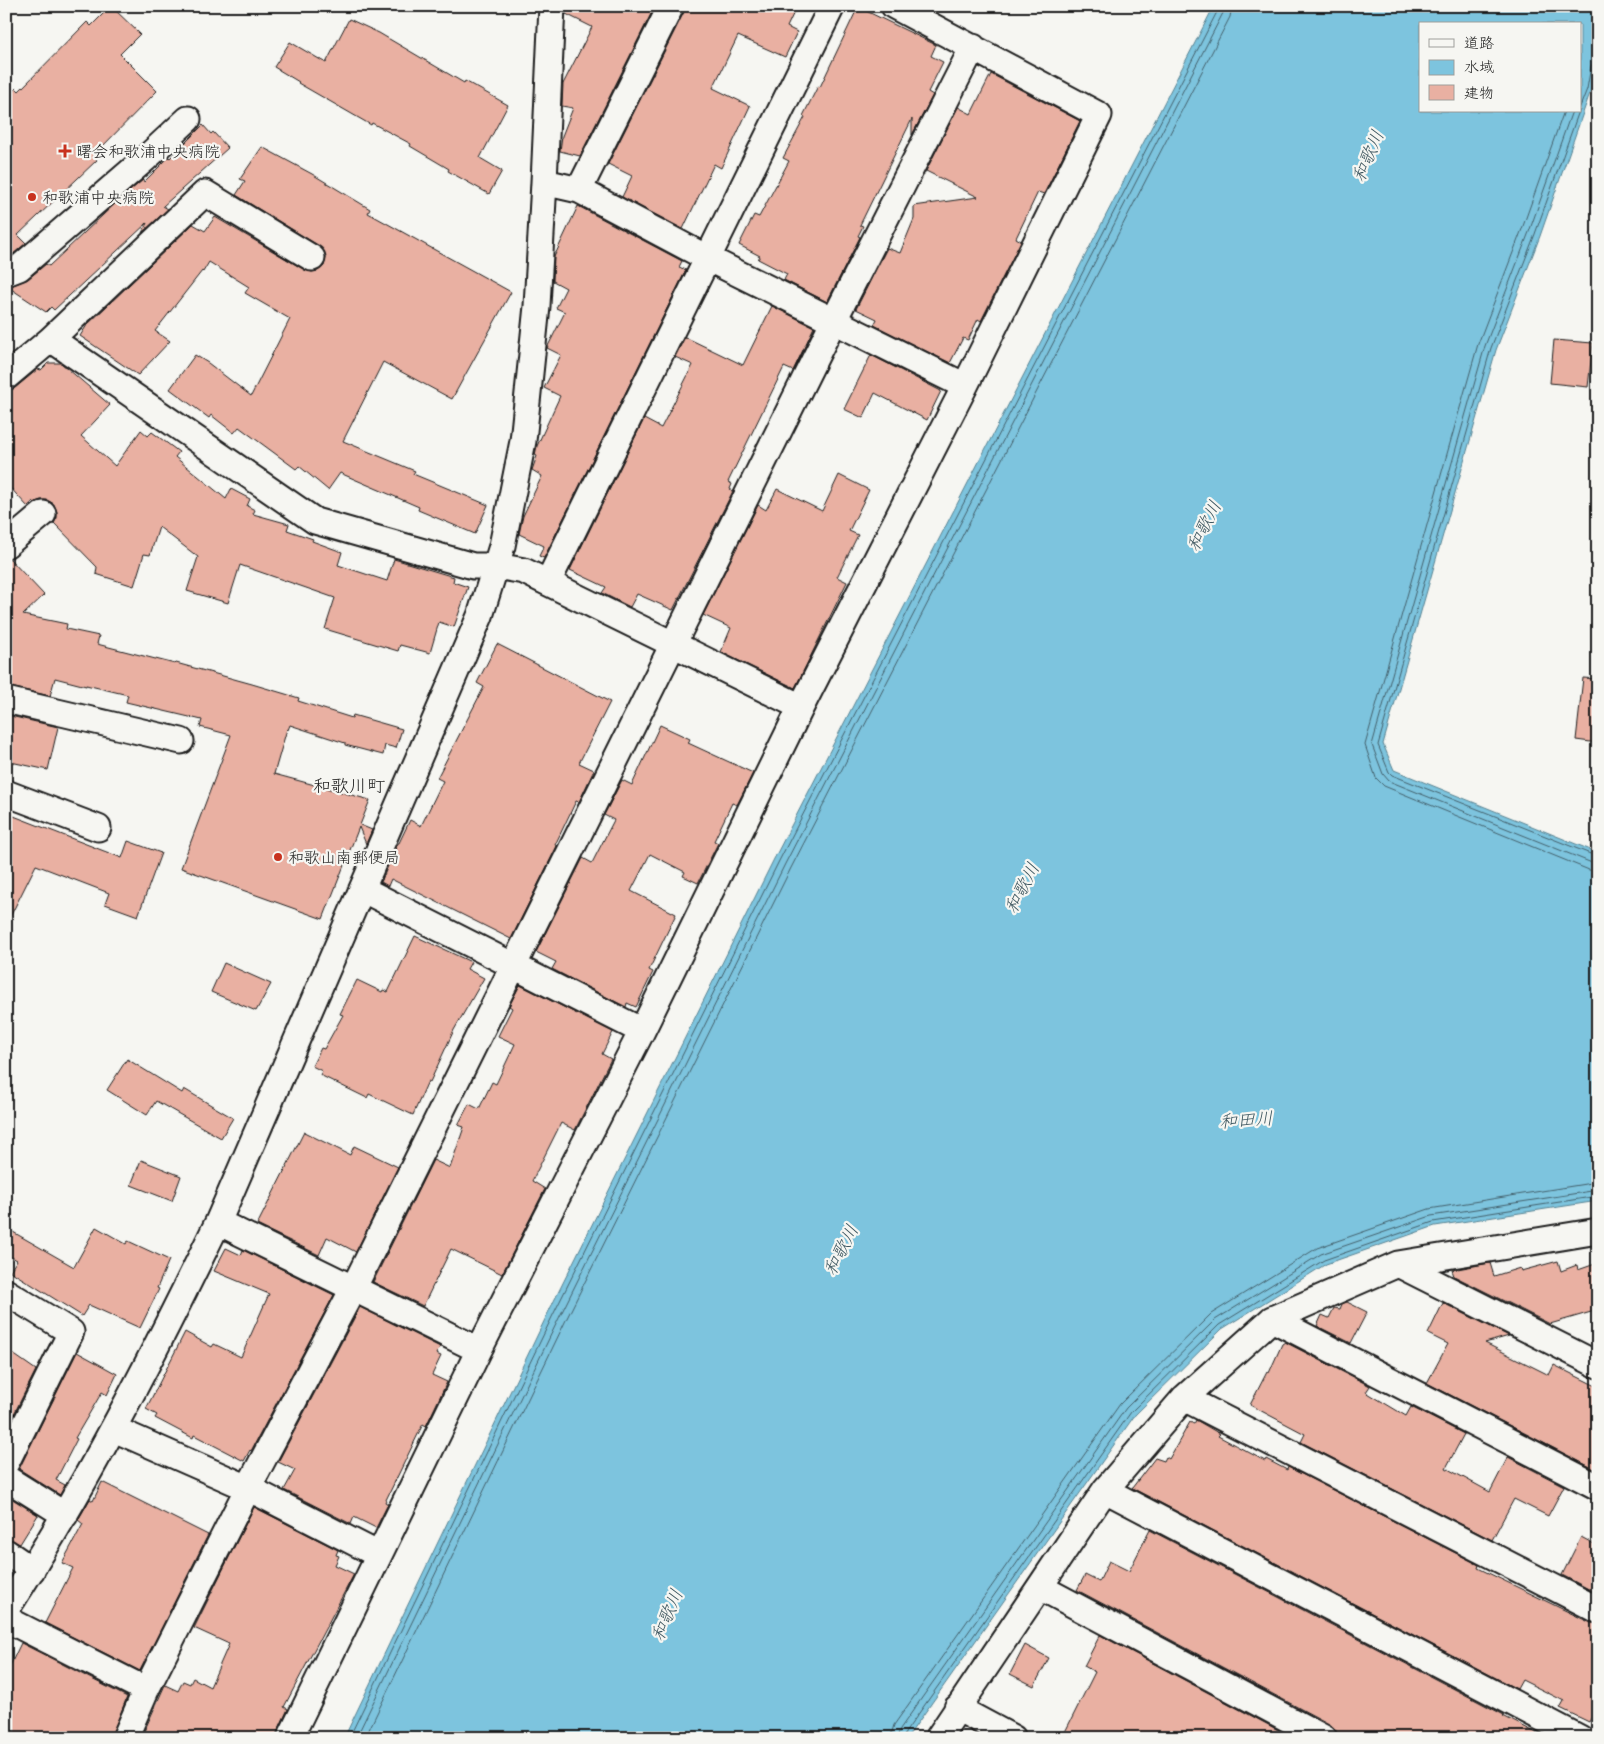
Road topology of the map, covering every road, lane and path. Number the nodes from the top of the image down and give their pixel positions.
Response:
1 (552, 6) edge
2 (671, 6) edge
3 (832, 6) edge
4 (894, 6) edge
5 (973, 47) junction
6 (188, 119) dead end
7 (544, 182) junction
8 (579, 190) junction
9 (312, 258) dead end
10 (707, 258) junction
11 (6, 273) edge
12 (834, 320) junction
13 (52, 338) junction
14 (6, 376) edge
15 (965, 386) junction
16 (43, 514) dead end
17 (6, 545) edge
18 (496, 566) junction
19 (548, 582) junction
20 (674, 644) junction
21 (6, 700) edge
22 (801, 707) junction
23 (181, 741) dead end
24 (6, 793) edge
25 (98, 828) dead end
26 (362, 890) junction
27 (513, 965) junction
28 (642, 1031) junction
29 (218, 1222) junction
30 (1598, 1231) edge
31 (1398, 1264) junction
32 (353, 1289) junction
33 (6, 1292) edge
34 (1272, 1318) junction
35 (480, 1350) junction
36 (1598, 1365) edge
37 (1184, 1398) junction
38 (114, 1429) junction
39 (6, 1463) edge
40 (6, 1478) edge
41 (1598, 1487) edge
42 (248, 1488) junction
43 (1105, 1490) junction
44 (65, 1516) junction
45 (6, 1552) edge
46 (378, 1554) junction
47 (32, 1570) junction
48 (1040, 1588) junction
49 (6, 1610) edge
50 (1598, 1610) edge
51 (6, 1619) edge
52 (146, 1690) junction
53 (957, 1708) junction
54 (124, 1738) edge
55 (290, 1738) edge
56 (938, 1738) edge
57 (1013, 1738) edge
58 (1324, 1738) edge
59 (1580, 1738) edge

1 - 7 street
2 - 8 street
3 - 10 street
4 - 5 street
5 - 12 street
5 - 15 street
6 - 11 street
7 - 8 street
7 - 18 street
8 - 10 street
9 - 13 street
10 - 12 street
10 - 19 street
12 - 15 street
12 - 20 street
13 - 14 street
13 - 18 street
15 - 22 street
16 - 17 street
18 - 19 street
18 - 26 street
19 - 20 street
20 - 22 street
20 - 27 street
21 - 23 street
22 - 28 street
24 - 25 street
26 - 27 street
26 - 29 street
27 - 28 street
27 - 32 street
28 - 35 street
29 - 32 street
29 - 38 street
30 - 31 street
31 - 34 street
31 - 36 street
32 - 35 street
32 - 42 street
33 - 39 street
34 - 37 street
34 - 41 street
35 - 46 street
37 - 43 street
37 - 50 street
38 - 42 street
38 - 44 street
40 - 44 street
42 - 46 street
42 - 52 street
43 - 48 street
43 - 59 street
44 - 47 street
45 - 47 street
46 - 55 street
47 - 49 street
48 - 53 street
48 - 58 street
51 - 52 street
52 - 54 street
53 - 56 street
53 - 57 street

